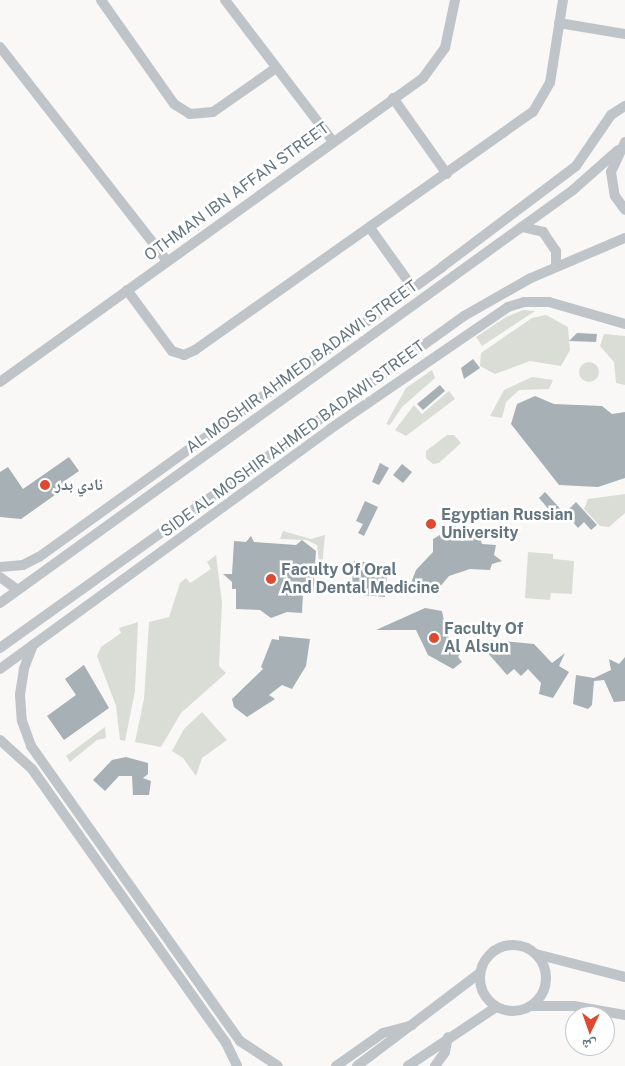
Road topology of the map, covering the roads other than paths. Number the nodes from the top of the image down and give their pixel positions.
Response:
1 (101, 0) edge
2 (225, 0) edge
3 (455, 0) edge
4 (563, 0) edge
5 (560, 23) junction
6 (625, 34) edge
7 (0, 47) edge
8 (276, 68) junction
9 (394, 98) junction
10 (625, 106) edge
11 (333, 142) junction
12 (622, 146) edge
13 (447, 174) junction
14 (562, 177) junction
15 (573, 190) junction
16 (625, 210) edge
17 (522, 227) junction
18 (370, 228) junction
19 (625, 238) edge
20 (167, 261) junction
21 (442, 267) junction
22 (556, 267) junction
23 (452, 278) junction
24 (413, 288) junction
25 (127, 290) junction
26 (484, 304) junction
27 (379, 312) junction
28 (491, 317) junction
29 (389, 323) junction
30 (625, 324) edge
31 (0, 382) edge
32 (322, 417) junction
33 (330, 429) junction
34 (125, 558) junction
35 (0, 567) edge
36 (134, 572) junction
37 (0, 578) edge
38 (18, 590) junction
39 (0, 603) edge
40 (34, 644) junction
41 (0, 648) edge
42 (0, 669) edge
43 (0, 740) edge
44 (84, 823) junction
45 (74, 830) junction
46 (536, 954) junction
47 (480, 972) junction
48 (625, 977) edge
49 (532, 1006) junction
50 (496, 1007) junction
51 (625, 1015) edge
52 (413, 1025) junction
53 (448, 1037) junction
54 (236, 1066) edge
55 (278, 1066) edge
56 (336, 1066) edge
57 (357, 1066) edge
58 (408, 1066) edge
59 (435, 1066) edge

1 - 8 street
2 - 8 street
3 - 9 street, OTHMAN IBN AFFAN STREET
4 - 5 street
5 - 6 street
5 - 13 street
7 - 20 street
8 - 11 street
9 - 11 street, OTHMAN IBN AFFAN STREET
9 - 13 street
10 - 14 street
11 - 20 street, OTHMAN IBN AFFAN STREET
12 - 15 street, AL MOSHIR AHMED BADAWI STREET
12 - 16 street
13 - 18 street
14 - 15 street
14 - 21 street
15 - 17 street, AL MOSHIR AHMED BADAWI STREET
17 - 22 street
17 - 23 street, AL MOSHIR AHMED BADAWI STREET
18 - 24 street
18 - 25 street
19 - 22 street
20 - 25 street, OTHMAN IBN AFFAN STREET
21 - 23 street
21 - 24 street
22 - 26 street
23 - 29 street, AL MOSHIR AHMED BADAWI STREET
24 - 27 street
25 - 31 street, OTHMAN IBN AFFAN STREET
26 - 28 street
26 - 32 street
27 - 29 street
27 - 35 street
28 - 30 street, SIDE AL MOSHIR AHMED BADAWI STREET
28 - 33 street, SIDE AL MOSHIR AHMED BADAWI STREET
29 - 38 street, AL MOSHIR AHMED BADAWI STREET
32 - 33 street
32 - 34 street
33 - 36 street, SIDE AL MOSHIR AHMED BADAWI STREET
34 - 36 street
34 - 41 street
36 - 40 street, SIDE AL MOSHIR AHMED BADAWI STREET
37 - 38 street
38 - 39 street, AL MOSHIR AHMED BADAWI STREET
40 - 42 street, SIDE AL MOSHIR AHMED BADAWI STREET
40 - 44 street
43 - 45 street
44 - 45 street
44 - 55 street
45 - 54 street
46 - 47 street
46 - 48 street
46 - 49 street
47 - 50 street
47 - 52 street
49 - 50 street
49 - 51 street
50 - 53 street
52 - 56 street
52 - 57 street
53 - 58 street
53 - 59 street

